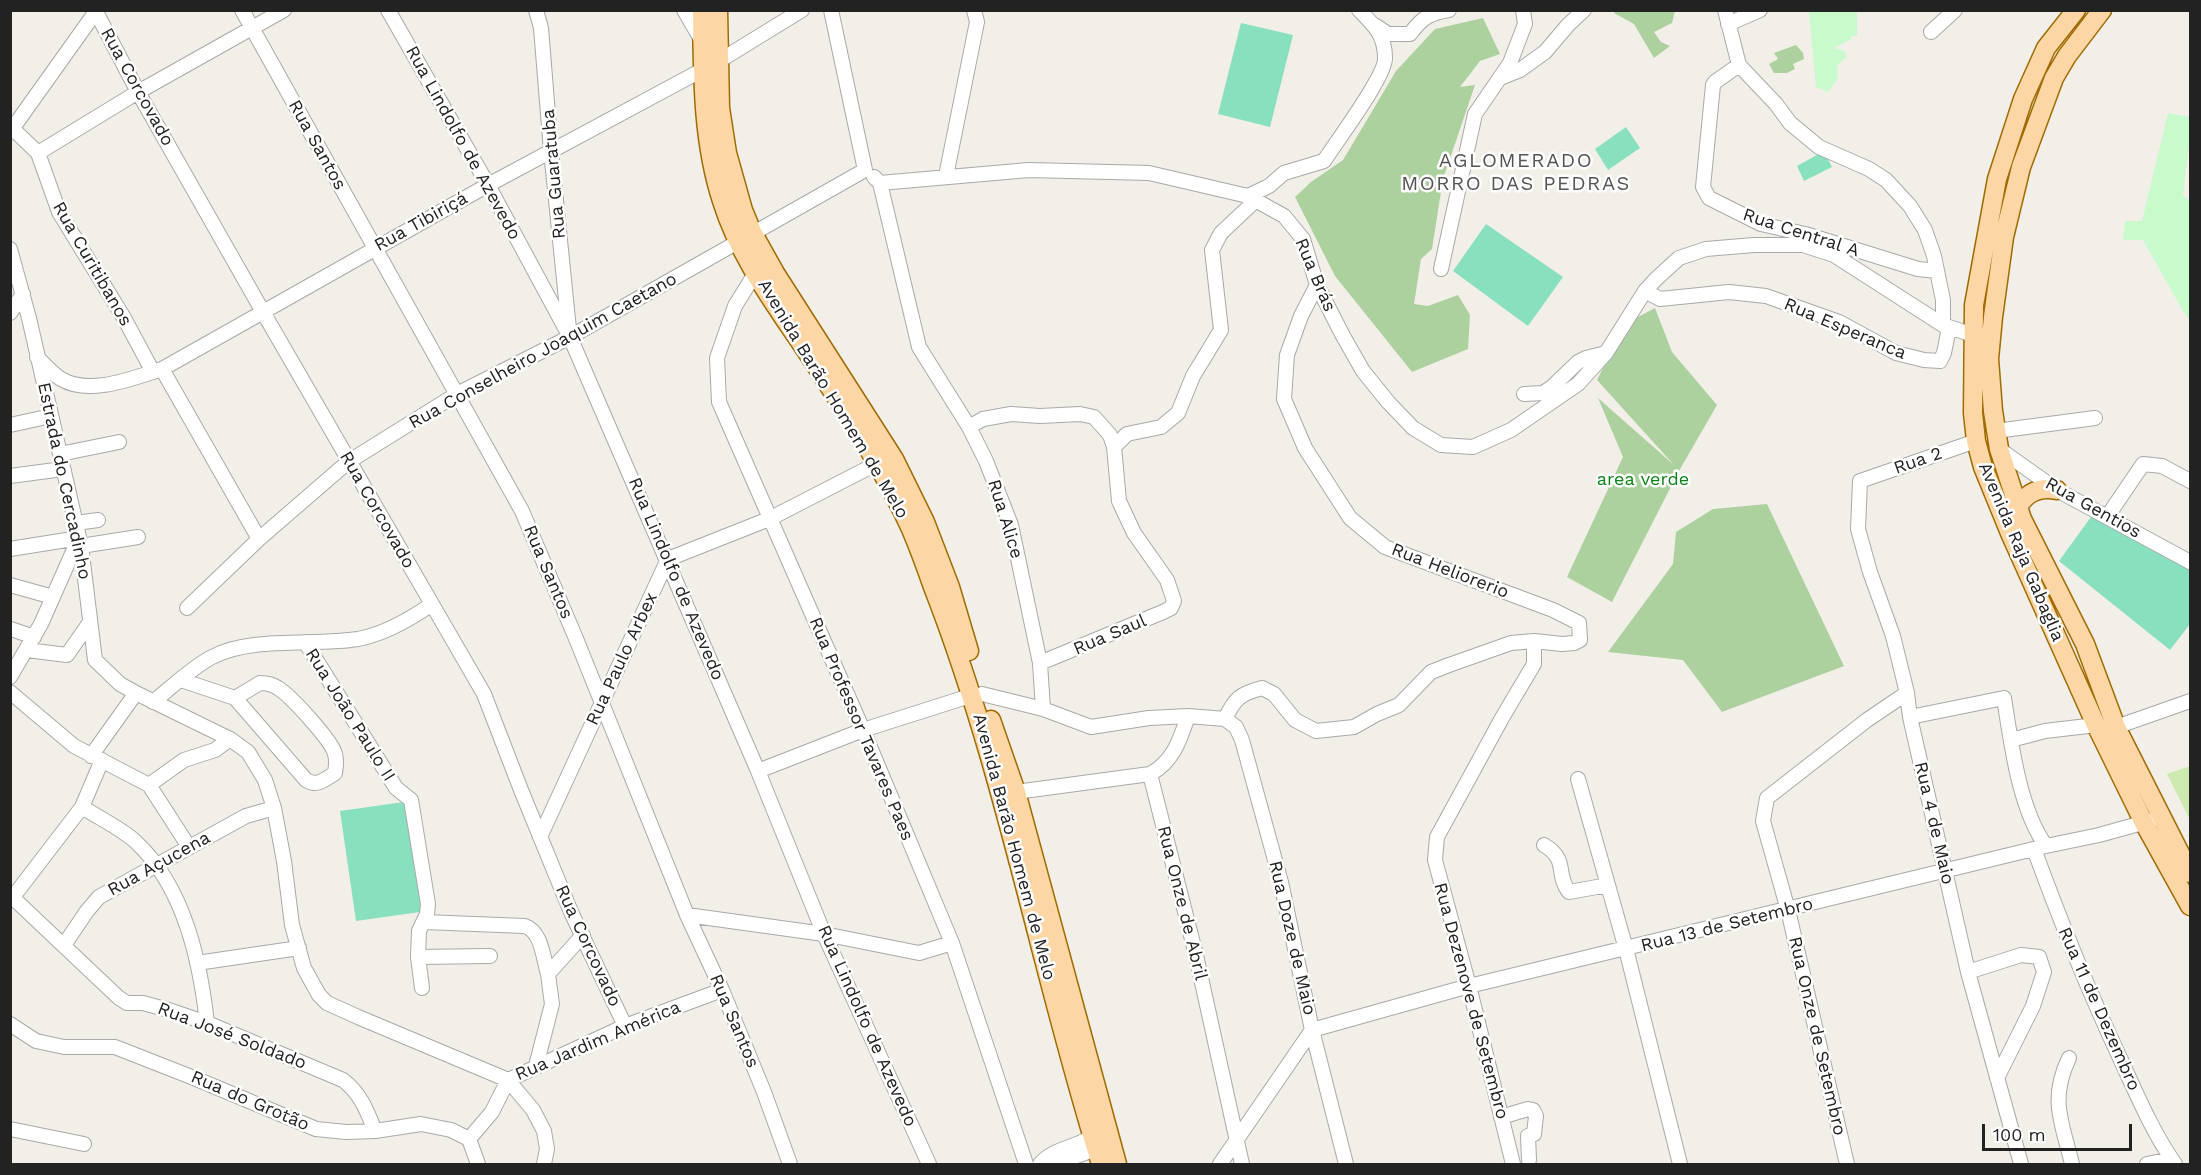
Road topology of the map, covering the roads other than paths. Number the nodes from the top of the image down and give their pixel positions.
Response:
1 (242, 10) edge
2 (284, 10) edge
3 (388, 10) edge
4 (536, 10) edge
5 (684, 10) edge
6 (702, 10) edge
7 (718, 10) edge
8 (802, 10) edge
9 (831, 10) edge
10 (974, 10) edge
11 (1359, 10) edge
12 (1449, 10) edge
13 (1522, 10) edge
14 (1584, 10) edge
15 (1760, 10) edge
16 (1955, 10) edge
17 (2076, 10) edge
18 (2102, 10) edge
19 (96, 11) edge
20 (1726, 17) edge
21 (1376, 26) junction
22 (252, 28) junction
23 (1931, 32) dead end
24 (702, 41) junction
25 (711, 64) junction
26 (1739, 65) junction
27 (1500, 78) junction
28 (138, 92) junction
29 (12, 130) edge
30 (551, 151) junction
31 (39, 153) junction
32 (866, 170) junction
33 (946, 176) junction
34 (880, 183) junction
35 (488, 185) junction
36 (1252, 198) junction
37 (1765, 226) junction
38 (746, 237) junction
39 (1760, 245) junction
40 (374, 249) junction
41 (11, 251) edge
42 (1442, 269) dead end
43 (1937, 271) junction
44 (756, 272) junction
45 (1317, 285) junction
46 (1645, 291) junction
47 (768, 292) junction
48 (23, 294) junction
49 (741, 297) junction
50 (263, 312) junction
51 (10, 313) edge
52 (1948, 327) junction
53 (1974, 327) junction
54 (570, 337) junction
55 (1606, 353) junction
56 (37, 357) junction
57 (157, 370) junction
58 (457, 394) junction
59 (1524, 394) dead end
60 (51, 416) junction
61 (2095, 418) dead end
62 (10, 425) edge
63 (969, 427) junction
64 (1998, 440) junction
65 (1976, 441) junction
66 (118, 442) dead end
67 (1114, 447) junction
68 (60, 454) junction
69 (348, 462) junction
70 (876, 464) junction
71 (63, 469) junction
72 (10, 476) edge
73 (1860, 481) joint
74 (2190, 481) edge
75 (2057, 490) junction
76 (2017, 507) junction
77 (2107, 517) junction
78 (769, 519) junction
79 (98, 520) dead end
80 (76, 523) junction
81 (2010, 533) junction
82 (138, 537) dead end
83 (259, 539) junction
84 (80, 542) junction
85 (10, 549) edge
86 (668, 559) junction
87 (2190, 562) edge
88 (10, 585) edge
89 (53, 597) junction
90 (432, 604) junction
91 (187, 608) dead end
92 (90, 622) junction
93 (11, 629) edge
94 (34, 637) junction
95 (1534, 641) junction
96 (305, 642) junction
97 (27, 650) junction
98 (1040, 663) junction
99 (12, 670) edge
100 (181, 680) junction
101 (10, 692) edge
102 (136, 693) junction
103 (1907, 693) junction
104 (977, 694) junction
105 (235, 698) junction
106 (2190, 701) edge
107 (153, 702) junction
108 (602, 702) junction
109 (1043, 709) junction
110 (1188, 716) junction
111 (1910, 717) junction
112 (1225, 719) junction
113 (2096, 725) junction
114 (2116, 727) junction
115 (863, 730) junction
116 (230, 739) junction
117 (2011, 740) junction
118 (97, 758) junction
119 (758, 771) junction
120 (1150, 774) junction
121 (1578, 779) dead end
122 (149, 785) junction
123 (1016, 792) junction
124 (82, 807) junction
125 (274, 808) junction
126 (2152, 820) junction
127 (540, 837) junction
128 (1544, 845) dead end
129 (189, 847) junction
130 (2040, 847) junction
131 (157, 866) junction
132 (1945, 871) junction
133 (2190, 873) edge
134 (1608, 885) junction
135 (12, 896) edge
136 (2190, 906) edge
137 (1788, 910) junction
138 (687, 915) junction
139 (424, 922) junction
140 (824, 934) junction
141 (583, 935) junction
142 (952, 943) junction
143 (64, 945) junction
144 (299, 948) junction
145 (1626, 949) junction
146 (490, 956) dead end
147 (418, 957) junction
148 (197, 963) junction
149 (1968, 972) junction
150 (548, 974) junction
151 (1469, 986) junction
152 (422, 988) dead end
153 (722, 990) junction
154 (207, 1023) junction
155 (10, 1024) edge
156 (625, 1026) junction
157 (1312, 1030) junction
158 (2069, 1058) dead end
159 (537, 1066) junction
160 (1997, 1078) junction
161 (508, 1080) junction
162 (1502, 1117) junction
163 (1105, 1123) junction
164 (10, 1129) edge
165 (375, 1131) junction
166 (470, 1139) junction
167 (1236, 1140) junction
168 (84, 1144) dead end
169 (1096, 1150) edge
170 (1529, 1160) dead end
171 (2173, 1162) edge
172 (478, 1164) edge
173 (544, 1164) edge
174 (790, 1164) edge
175 (929, 1164) edge
176 (1026, 1164) edge
177 (1040, 1164) edge
178 (1055, 1164) edge
179 (1117, 1164) edge
180 (1220, 1164) edge
181 (1242, 1164) edge
182 (1346, 1164) edge
183 (1513, 1164) edge
184 (1680, 1164) edge
185 (1847, 1164) edge
186 (2021, 1164) edge
187 (2072, 1164) edge
188 (2146, 1164) edge

1 - 22 street, Rua Santos
2 - 22 street
3 - 35 street, Rua Lindolfo de Azevedo
4 - 30 street, Rua Guaratuba
5 - 24 street
6 - 24 main road, Avenida Barão Homem de Melo
7 - 25 main road, Avenida Barão Homem de Melo
8 - 25 street, Rua Tibiriçá
9 - 32 street
10 - 33 street
11 - 21 street
12 - 21 street
13 - 27 street
14 - 27 street
15 - 20 street
16 - 23 street
17 - 53 main road, Avenida Raja Gabaglia
18 - 64 main road, Avenida Raja Gabaglia
19 - 28 street, Rua Corcovado
19 - 29 street
20 - 26 street
21 - 36 street
22 - 28 street
22 - 40 street, Rua Santos
24 - 25 main road, Avenida Barão Homem de Melo
25 - 30 street, Rua Tibiriçá
25 - 38 main road, Avenida Barão Homem de Melo
26 - 37 street, Rua Central A
26 - 43 street
27 - 42 street
28 - 31 street
28 - 50 street, Rua Corcovado
29 - 31 street, Rua Curitibanos
30 - 35 street, Rua Tibiriçá
30 - 54 street, Rua Guaratuba
31 - 57 street, Rua Curitibanos
32 - 34 street
32 - 38 street, Rua Conselheiro Joaquim Caetano
33 - 34 street, Rua Brás
33 - 36 street, Rua Brás
34 - 63 street, Rua Alice
35 - 40 street, Rua Tibiriçá
35 - 54 street, Rua Lindolfo de Azevedo
36 - 45 street, Rua Brás
36 - 67 street
37 - 39 street
37 - 43 street, Rua Central A
38 - 44 main road, Avenida Barão Homem de Melo
38 - 54 street, Rua Conselheiro Joaquim Caetano
38 - 104 main road, Avenida Barão Homem de Melo
39 - 46 street
39 - 52 street
40 - 50 street, Rua Tibiriçá
40 - 58 street, Rua Santos
41 - 48 street, Estrada do Cercadinho
43 - 52 street
44 - 47 main road, Avenida Barão Homem de Melo
44 - 49 street, Rua Professor Tavares Paes
45 - 55 street, Rua Brás
45 - 95 street, Rua Heliorerio
46 - 52 street, Rua Esperanca
46 - 55 street
47 - 49 street
47 - 70 main road, Avenida Barão Homem de Melo
48 - 51 street
48 - 56 street, Estrada do Cercadinho
49 - 78 street, Rua Professor Tavares Paes
50 - 57 street, Rua Tibiriçá
50 - 69 street, Rua Corcovado
52 - 53 street
53 - 65 main road, Avenida Raja Gabaglia
54 - 58 street, Rua Conselheiro Joaquim Caetano
54 - 86 street, Rua Lindolfo de Azevedo
55 - 59 street
56 - 57 street, Rua Tibiriçá
56 - 60 street, Estrada do Cercadinho
57 - 83 street, Rua Curitibanos
58 - 69 street, Rua Conselheiro Joaquim Caetano
58 - 108 street, Rua Santos
60 - 62 street
60 - 68 street, Estrada do Cercadinho
61 - 64 street
63 - 67 street
63 - 98 street, Rua Alice
64 - 75 street, Rua Gentios
64 - 76 main road, Avenida Raja Gabaglia
65 - 73 street, Rua 2
65 - 81 main road, Avenida Raja Gabaglia
66 - 68 street
67 - 98 street, Rua Saul
68 - 71 street, Estrada do Cercadinho
69 - 83 street, Rua Conselheiro Joaquim Caetano
69 - 90 street, Rua Corcovado
70 - 78 street
70 - 104 main road, Avenida Barão Homem de Melo
71 - 72 street
71 - 80 street, Estrada do Cercadinho
73 - 103 street, Rua 4 de Maio
74 - 77 street
75 - 76 main road
75 - 77 street, Rua Gentios
76 - 81 main road
76 - 114 main road, Avenida Raja Gabaglia
77 - 87 street, Rua Gentios
78 - 86 street
78 - 115 street, Rua Professor Tavares Paes
79 - 80 street
80 - 84 street, Estrada do Cercadinho
81 - 113 main road, Avenida Raja Gabaglia
82 - 84 street
83 - 91 street, Rua Conselheiro Joaquim Caetano
84 - 85 street
84 - 89 street
84 - 92 street, Estrada do Cercadinho
86 - 108 street, Rua Paulo Arbex
86 - 119 street, Rua Lindolfo de Azevedo
88 - 89 street
89 - 94 street
90 - 96 street
90 - 127 street, Rua Corcovado
92 - 97 street
92 - 102 street, Estrada do Cercadinho
93 - 94 street
94 - 97 street
95 - 112 street
95 - 151 street, Rua Dezenove de Setembro
96 - 100 street
96 - 139 street, Rua João Paulo II
97 - 99 street
98 - 109 street, Rua Alice
100 - 105 street
100 - 107 street
101 - 118 street
102 - 107 street, Estrada do Cercadinho
102 - 118 street
103 - 111 street, Rua 4 de Maio
103 - 137 street, Rua Onze de Setembro
104 - 109 street
104 - 115 street
104 - 123 main road, Avenida Barão Homem de Melo
104 - 169 main road, Avenida Barão Homem de Melo
105 - 105 street
106 - 114 street
107 - 116 street, Estrada do Cercadinho
108 - 127 street, Rua Paulo Arbex
108 - 138 street, Rua Santos
109 - 110 street
110 - 112 street
110 - 120 street
111 - 117 street, Rua 11 de Dezembro
111 - 132 street, Rua 4 de Maio
112 - 157 street, Rua Doze de Maio
113 - 114 street
113 - 117 street
113 - 126 main road, Avenida Raja Gabaglia
114 - 126 main road, Avenida Raja Gabaglia
115 - 119 street
115 - 142 street, Rua Professor Tavares Paes
116 - 122 street
116 - 125 street, Estrada do Cercadinho
117 - 130 street, Rua 11 de Dezembro
118 - 122 street
118 - 124 street
119 - 140 street, Rua Lindolfo de Azevedo
120 - 123 street
120 - 167 street, Rua Onze de Abril
121 - 134 street
122 - 129 street
123 - 163 main road, Avenida Barão Homem de Melo
124 - 131 street
124 - 135 street
125 - 129 street, Rua Açucena
125 - 144 street, Estrada do Cercadinho
126 - 130 street, Rua 13 de Setembro
126 - 133 main road, Avenida Raja Gabaglia
126 - 136 main road, Avenida Raja Gabaglia
127 - 141 street, Rua Corcovado
128 - 134 street
129 - 131 street, Rua Açucena
130 - 132 street, Rua 13 de Setembro
130 - 171 street, Rua 11 de Dezembro
131 - 143 street, Rua Açucena
131 - 148 street
132 - 137 street, Rua 13 de Setembro
132 - 149 street, Rua 4 de Maio
134 - 145 street
135 - 143 street
137 - 145 street, Rua 13 de Setembro
137 - 185 street, Rua Onze de Setembro
138 - 140 street
138 - 153 street, Rua Santos
139 - 147 street, Rua João Paulo II
139 - 150 street
140 - 142 street
140 - 175 street, Rua Lindolfo de Azevedo
141 - 150 street
141 - 156 street, Rua Corcovado
142 - 176 street, Rua Professor Tavares Paes
143 - 154 street, Rua José Soldado
144 - 148 street
144 - 161 street, Estrada do Cercadinho
145 - 151 street, Rua 13 de Setembro
145 - 184 street
146 - 147 street
147 - 152 street, Rua João Paulo II
148 - 154 street
149 - 160 street, Rua 4 de Maio
149 - 160 street
150 - 159 street
151 - 157 street, Rua 13 de Setembro
151 - 162 street, Rua Dezenove de Setembro
153 - 156 street, Rua Jardim América
153 - 174 street, Rua Santos
154 - 165 street, Rua José Soldado
155 - 165 street, Rua do Grotão
156 - 159 street, Rua Jardim América
157 - 167 street
157 - 182 street, Rua Doze de Maio
158 - 187 street
159 - 161 street, Rua Jardim América
160 - 186 street, Rua 4 de Maio
161 - 166 street, Rua Jardim América
161 - 173 street, Estrada do Cercadinho
162 - 170 street
162 - 183 street, Rua Dezenove de Setembro
163 - 169 street
163 - 179 main road, Avenida Barão Homem de Melo
164 - 168 street
165 - 166 street, Rua do Grotão
166 - 172 street
167 - 180 street
167 - 181 street, Rua Onze de Abril
169 - 177 street
169 - 178 street
171 - 188 street

